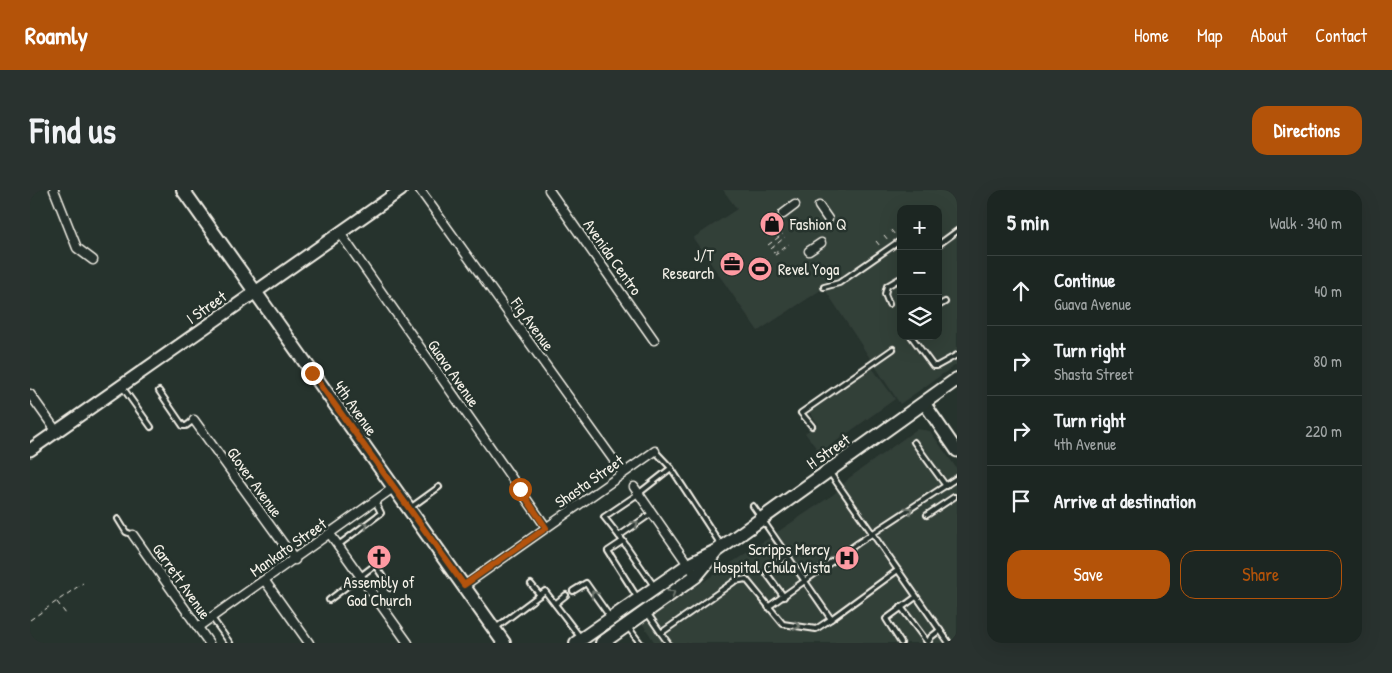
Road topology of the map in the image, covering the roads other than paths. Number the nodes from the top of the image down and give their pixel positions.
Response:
1 (54, 190) edge
2 (183, 190) edge
3 (401, 190) edge
4 (420, 190) edge
5 (549, 190) edge
6 (795, 206) dead end
7 (819, 206) dead end
8 (783, 214) dead end
9 (828, 220) dead end
10 (957, 232) edge
11 (340, 233) junction
12 (942, 242) edge
13 (821, 243) dead end
14 (897, 243) edge
15 (809, 251) dead end
16 (93, 260) dead end
17 (897, 281) edge
18 (824, 287) dead end
19 (257, 292) junction
20 (945, 302) dead end
21 (889, 304) dead end
22 (942, 304) edge
23 (654, 340) dead end
24 (914, 340) edge
25 (893, 349) dead end
26 (957, 355) edge
27 (957, 379) edge
28 (121, 387) junction
29 (159, 391) dead end
30 (30, 394) edge
31 (924, 403) junction
32 (194, 420) joint
33 (151, 426) dead end
34 (812, 426) dead end
35 (57, 432) junction
36 (914, 442) dead end
37 (30, 450) edge
38 (655, 451) joint
39 (957, 451) edge
40 (671, 468) junction
41 (828, 471) junction
42 (623, 474) junction
43 (957, 478) edge
44 (946, 486) junction
45 (439, 487) dead end
46 (634, 487) dead end
47 (393, 488) junction
48 (638, 494) junction
49 (954, 497) dead end
50 (375, 501) junction
51 (753, 506) dead end
52 (408, 509) junction
53 (652, 512) junction
54 (928, 515) dead end
55 (118, 519) dead end
56 (762, 519) junction
57 (546, 528) junction
58 (330, 534) junction
59 (872, 534) junction
60 (133, 535) joint
61 (619, 536) junction
62 (623, 541) junction
63 (337, 546) junction
64 (720, 548) junction
65 (787, 556) junction
66 (295, 560) junction
67 (688, 565) junction
68 (898, 570) junction
69 (696, 576) junction
70 (360, 577) junction
71 (265, 581) junction
72 (805, 581) junction
73 (531, 584) dead end
74 (464, 585) junction
75 (390, 588) dead end
76 (655, 588) junction
77 (573, 591) dead end
78 (540, 595) junction
79 (566, 595) dead end
80 (916, 596) junction
81 (784, 597) junction
82 (638, 599) junction
83 (329, 600) dead end
84 (554, 604) junction
85 (901, 607) junction
86 (768, 608) junction
87 (646, 610) junction
88 (212, 618) junction
89 (612, 618) junction
90 (831, 619) junction
91 (627, 625) junction
92 (198, 627) junction
93 (940, 630) junction
94 (661, 633) junction
95 (499, 638) edge
96 (579, 641) edge
97 (209, 643) edge
98 (230, 643) edge
99 (309, 643) edge
100 (408, 643) edge
101 (602, 643) edge
102 (640, 643) edge
103 (668, 643) edge
104 (901, 643) edge
105 (928, 643) edge
106 (949, 643) edge

1 - 16 street
2 - 19 main road, 4th Avenue
3 - 11 street, I Street
4 - 42 street, Fig Avenue
5 - 23 street, Avenida Centro
6 - 8 street
7 - 9 street
10 - 12 lane
11 - 19 street, I Street
11 - 57 street, Guava Avenue
13 - 15 street
14 - 18 lane
17 - 21 lane
19 - 28 street, I Street
19 - 47 main road, 4th Avenue
20 - 22 lane
24 - 26 lane
25 - 34 lane
27 - 31 main road, H Street
28 - 33 lane
28 - 35 street, I Street
29 - 32 lane
30 - 35 street
31 - 39 street
31 - 41 main road, H Street
32 - 66 street, Glover Avenue
35 - 37 street, I Street
36 - 44 lane
38 - 40 lane
38 - 42 street, Shasta Street
40 - 48 lane
40 - 64 lane
41 - 56 main road, H Street
41 - 59 lane
42 - 57 street, Shasta Street
43 - 44 lane
59 -> 44 lane
45 - 52 lane
46 - 48 street
47 - 50 street, Mankato Street
47 - 52 main road, 4th Avenue
48 - 53 street
48 - 61 lane
49 - 54 lane
50 - 58 street, Mankato Street
63 -> 50 lane
51 - 56 lane
52 - 74 main road, 4th Avenue
61 -> 53 lane
53 - 67 street
55 - 60 lane
56 - 64 main road, H Street
56 - 65 lane
57 - 74 street, Shasta Street
58 - 63 street
58 - 66 street, Mankato Street
59 - 68 lane
59 - 72 lane
60 - 92 street, Garrett Avenue
61 - 62 lane
62 - 76 lane
62 - 82 lane
63 - 70 street
64 - 67 main road, H Street
64 - 69 main road, H Street
65 - 72 lane
65 - 81 lane
66 - 71 street, Mankato Street
67 - 69 street
67 - 76 main road, H Street
68 - 80 lane
68 - 90 lane
87 -> 69 main road, H Street
70 - 75 lane
70 - 83 lane
70 - 100 street
71 - 88 street, Mankato Street
71 - 99 street
72 - 81 lane
72 - 90 lane
73 - 78 lane
74 - 95 main road, 4th Avenue
76 - 82 main road, H Street
89 -> 77 lane
78 - 84 lane
78 - 95 lane
79 - 84 lane
80 - 85 lane
80 - 93 lane
81 - 86 lane
82 - 89 main road, H Street
84 - 96 lane
85 - 104 lane
85 - 105 lane
86 -> 90 lane
86 - 94 lane
87 - 91 main road, H Street
87 - 94 lane
88 - 92 street, Mankato Street
88 - 98 lane
89 - 96 main road, H Street
91 - 101 main road, H Street
91 - 102 lane
92 - 97 street, Garrett Avenue
93 - 105 lane
93 - 106 lane
94 - 103 lane

